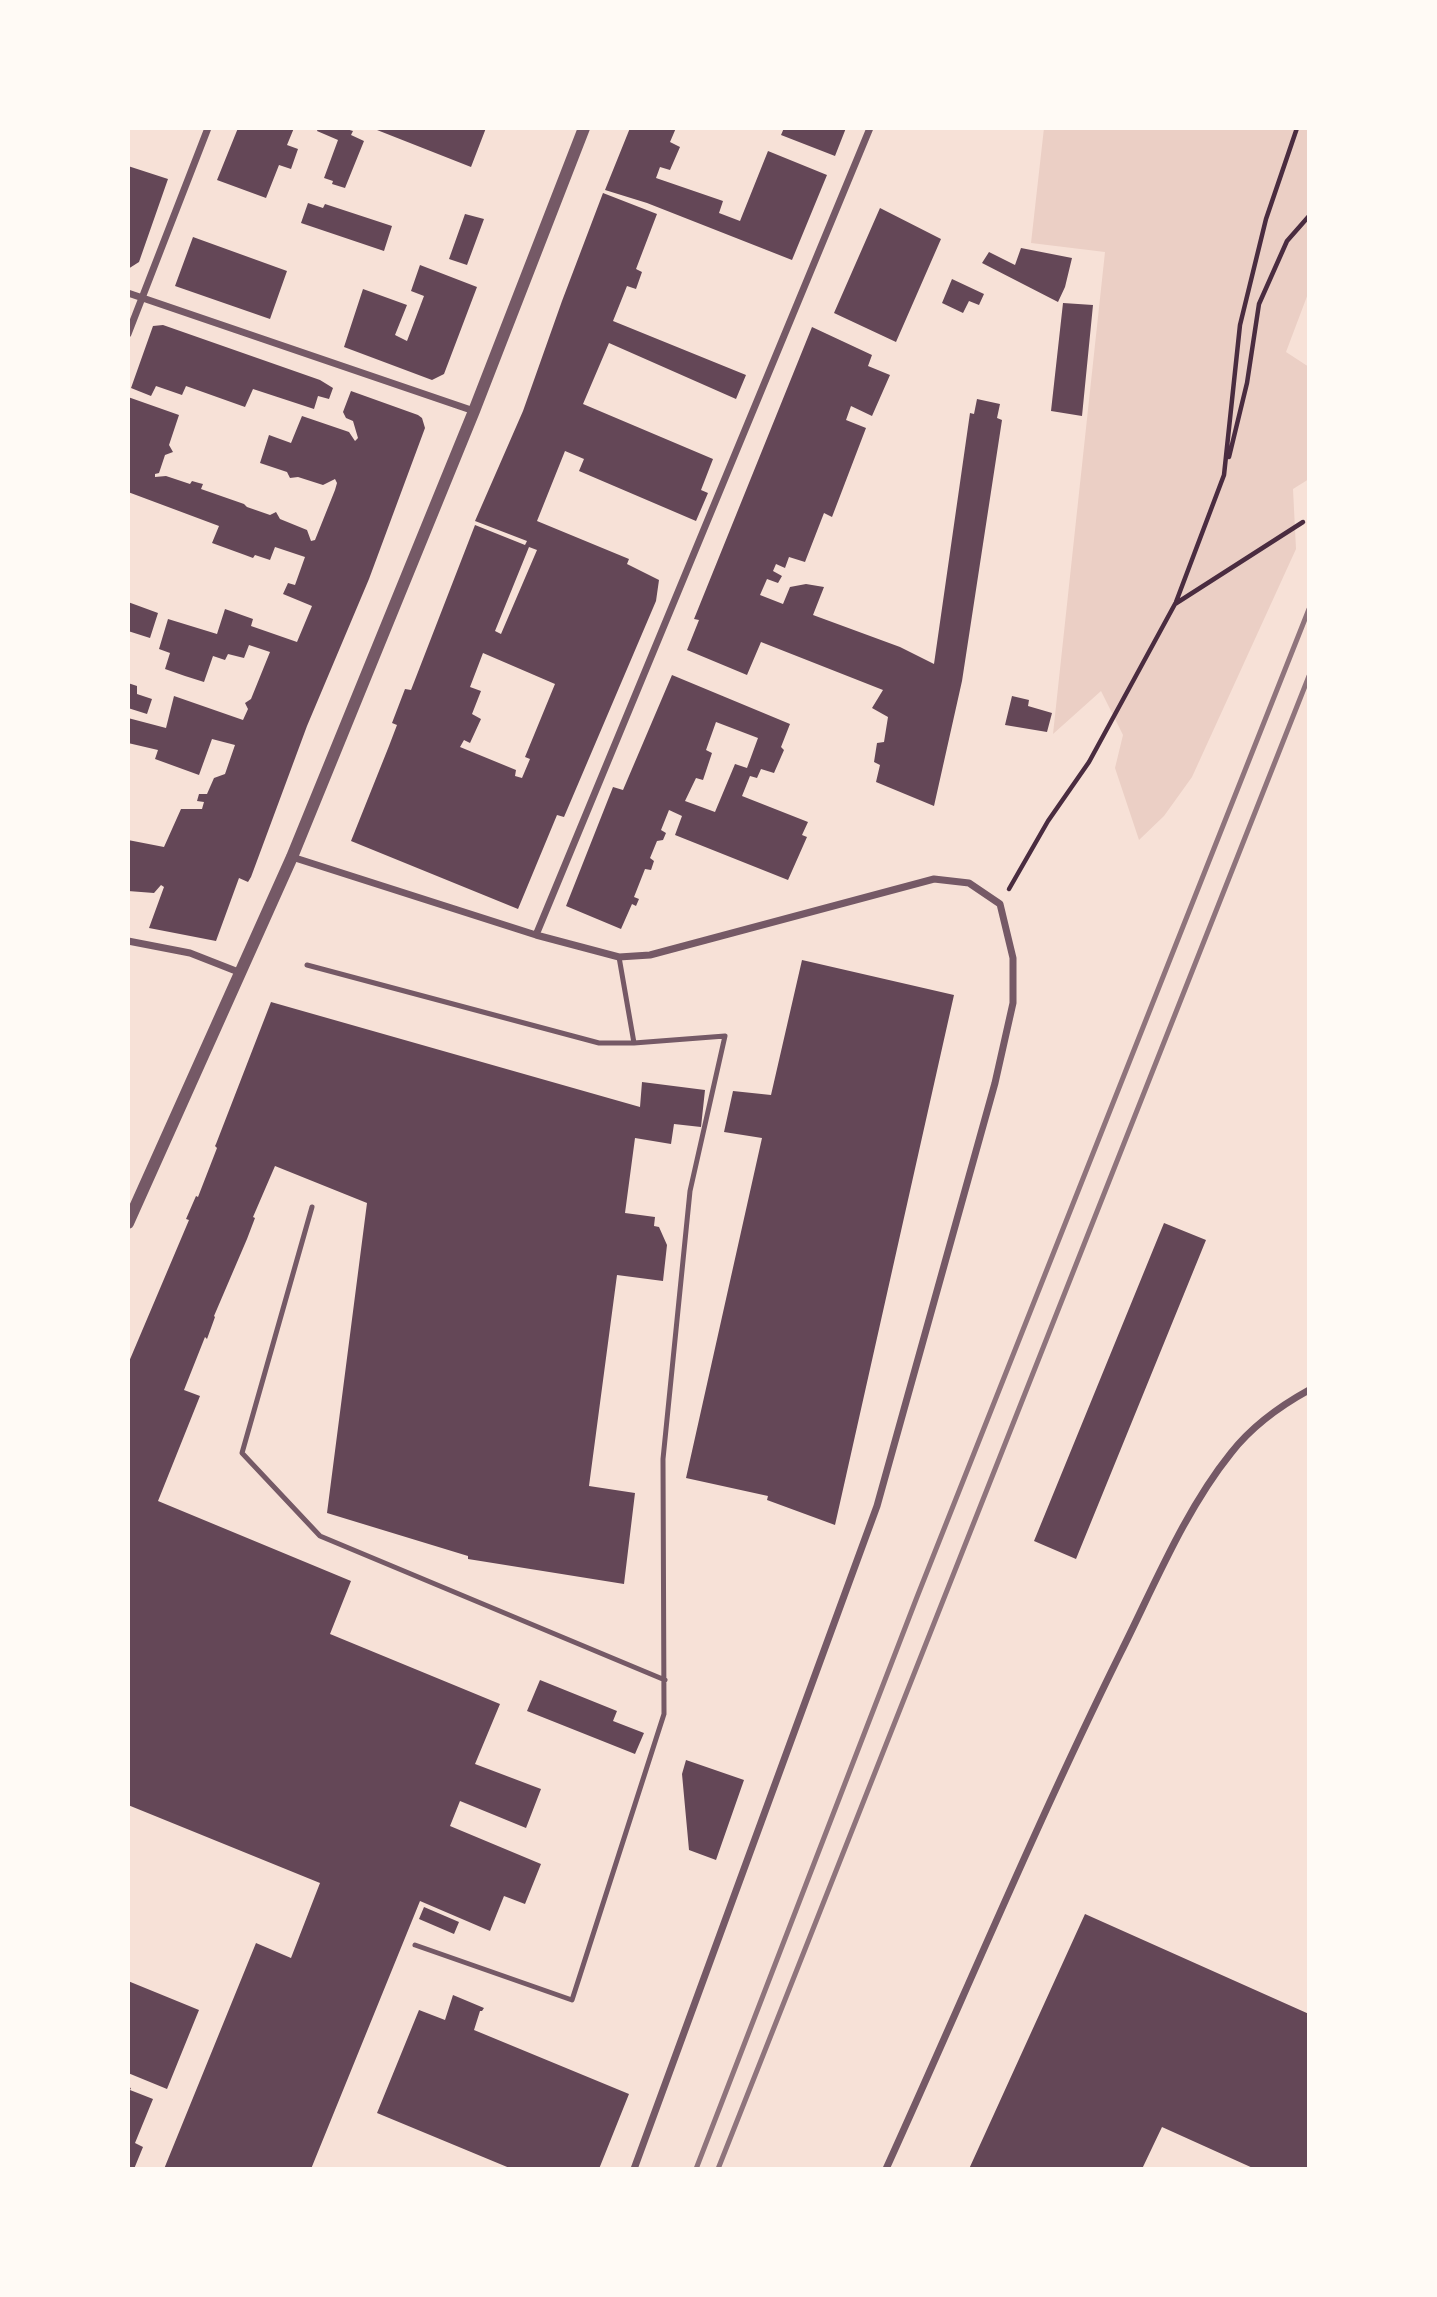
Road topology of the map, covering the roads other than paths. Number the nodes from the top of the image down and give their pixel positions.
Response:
1 (208, 128) edge
2 (584, 128) edge
3 (870, 128) edge
4 (128, 293) edge
5 (142, 297) junction
6 (128, 334) edge
7 (474, 411) junction
8 (292, 857) junction
9 (536, 935) junction
10 (128, 941) edge
11 (619, 957) junction
12 (307, 965) dead end
13 (241, 973) junction
14 (634, 1044) junction
15 (312, 1207) dead end
16 (128, 1223) edge
17 (1309, 1390) edge
18 (664, 1680) junction
19 (415, 1945) dead end
20 (634, 2169) edge
21 (886, 2169) edge

1 - 5 street
2 - 7 street
3 - 9 street
4 - 5 street
5 - 6 street
5 - 7 street
7 - 8 street
8 - 9 street
8 - 13 street
9 - 11 street
10 - 13 street
11 - 14 lane
11 - 20 street
12 - 14 lane
13 - 16 street
14 - 18 lane
15 - 18 lane
17 - 21 street
18 - 19 lane

